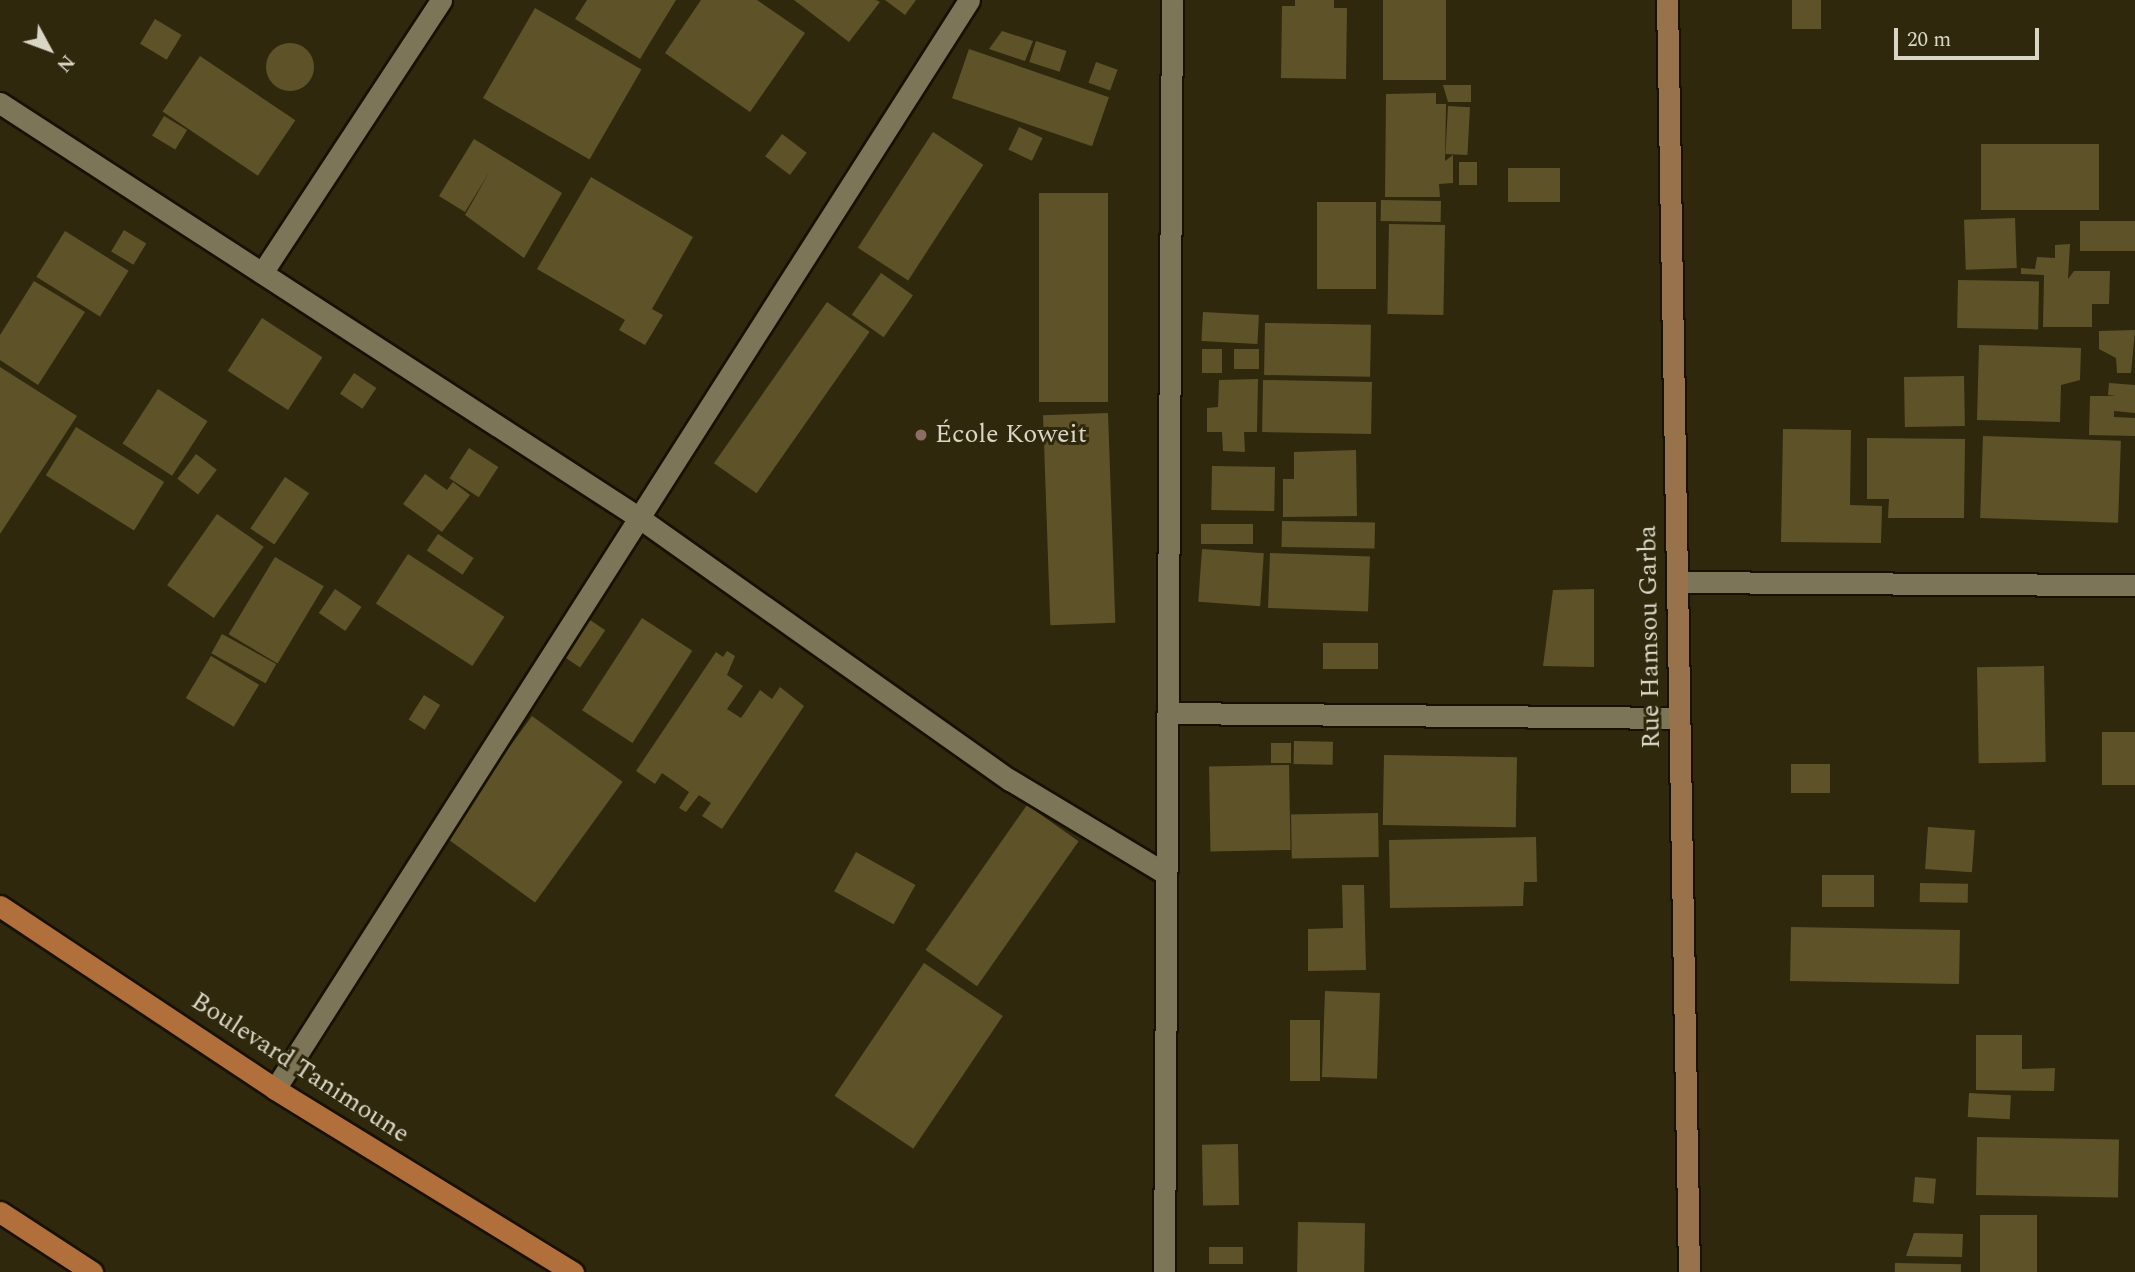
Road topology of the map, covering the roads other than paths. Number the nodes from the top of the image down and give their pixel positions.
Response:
1 (441, 0) edge
2 (969, 0) edge
3 (1172, 0) edge
4 (1667, 0) edge
5 (0, 103) edge
6 (262, 273) junction
7 (638, 517) junction
8 (1677, 582) junction
9 (2135, 585) edge
10 (1168, 713) junction
11 (1679, 718) junction
12 (1165, 873) junction
13 (0, 906) edge
14 (275, 1089) junction
15 (0, 1212) edge
16 (92, 1272) edge
17 (573, 1272) edge
18 (1164, 1272) edge
19 (1689, 1272) edge

1 - 6 street
2 - 7 street
3 - 10 street
4 - 8 street, Rue Hamsou Garba
5 - 6 street
6 - 7 street
7 - 12 street
7 - 14 street
8 - 9 street
8 - 11 street, Rue Hamsou Garba
10 - 11 street
10 - 12 street
11 - 19 street, Rue Hamsou Garba
12 - 18 street
13 - 14 main road, Boulevard Tanimoune
14 - 17 main road, Boulevard Tanimoune
15 - 16 main road

